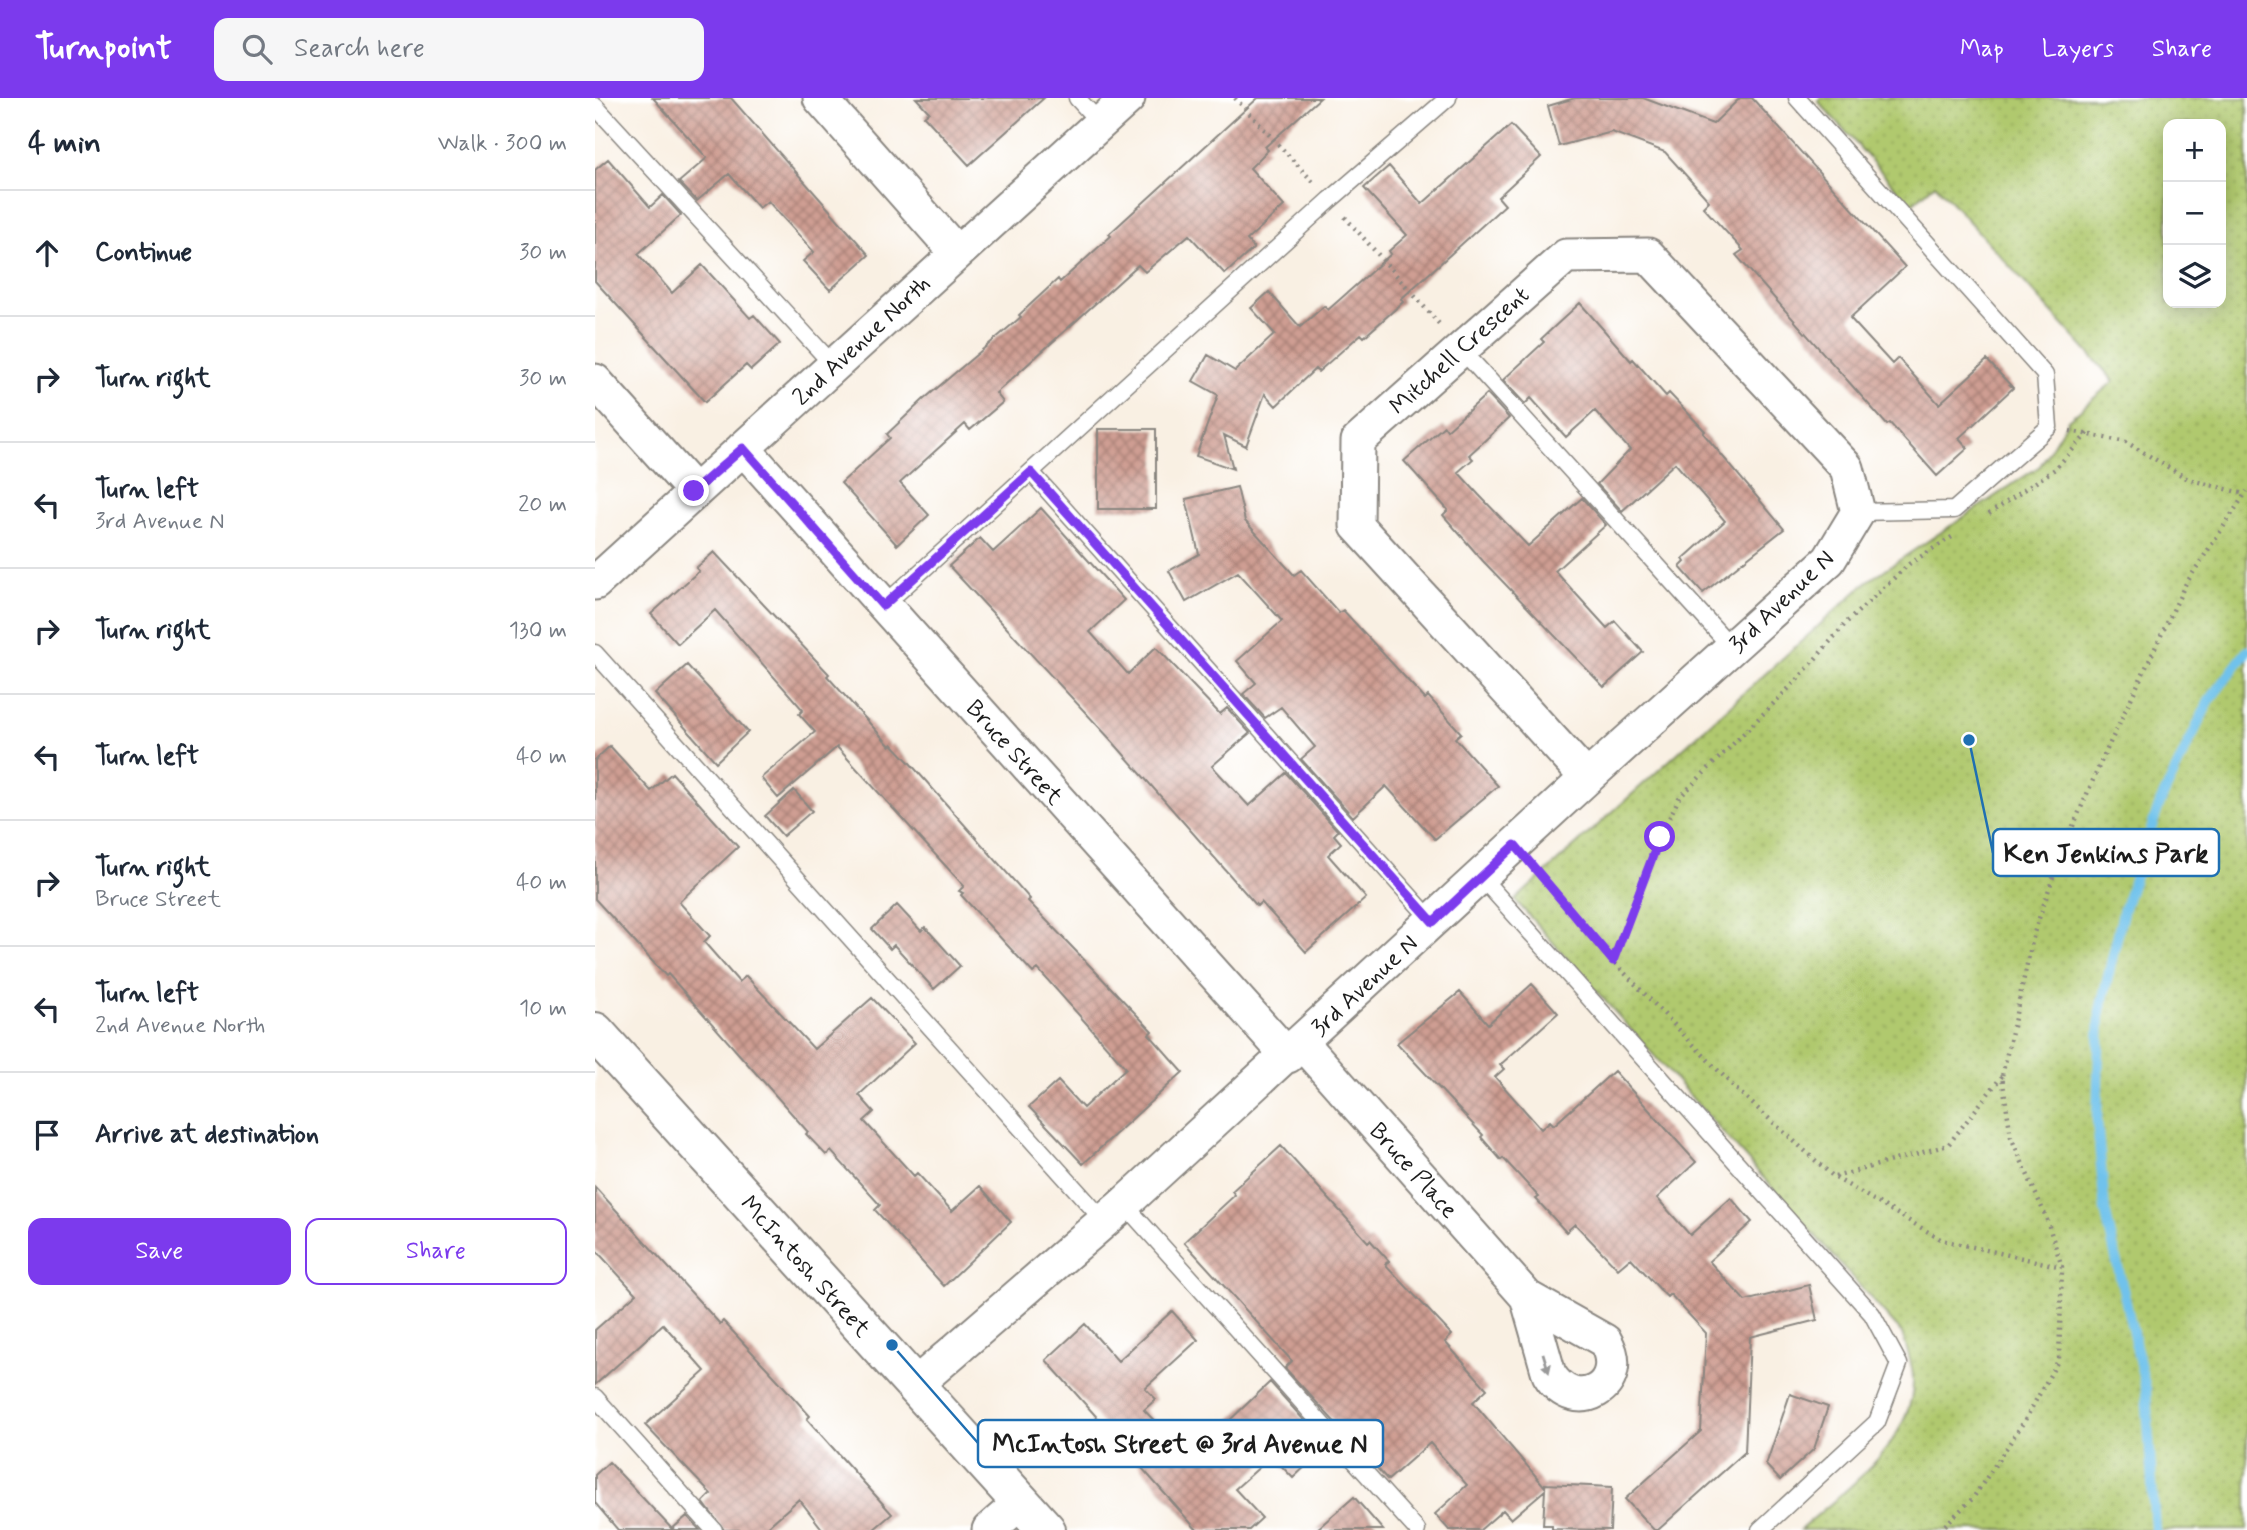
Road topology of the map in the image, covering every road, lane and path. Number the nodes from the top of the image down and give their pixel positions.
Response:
1 (820, 98) edge
2 (1077, 98) edge
3 (1128, 98) edge
4 (1235, 98) edge
5 (1448, 98) edge
6 (1797, 98) edge
7 (595, 106) edge
8 (1100, 123) junction
9 (1330, 200) junction
10 (956, 252) junction
11 (1460, 348) junction
12 (835, 367) junction
13 (595, 382) edge
14 (2049, 427) junction
15 (2088, 433) junction
16 (743, 448) junction
17 (1031, 472) junction
18 (694, 491) junction
19 (2246, 493) edge
20 (1858, 512) junction
21 (1985, 517) dead end
22 (1963, 530) dead end
23 (595, 583) edge
24 (883, 606) junction
25 (1733, 649) junction
26 (595, 653) edge
27 (1587, 778) junction
28 (1515, 845) junction
29 (1481, 877) junction
30 (1433, 922) junction
31 (1613, 961) junction
32 (595, 1032) edge
33 (1295, 1050) junction
34 (2002, 1076) junction
35 (1834, 1177) junction
36 (1115, 1213) junction
37 (2062, 1268) junction
38 (1527, 1297) dead end
39 (915, 1385) junction
40 (595, 1397) edge
41 (1021, 1502) junction
42 (714, 1530) edge
43 (989, 1530) edge
44 (1046, 1530) edge
45 (1417, 1530) edge
46 (1760, 1530) edge
47 (1940, 1530) edge

1 - 10 street
2 - 8 lane
3 - 8 street, 2nd Avenue North
4 - 9 path
5 - 9 lane
6 - 14 lane
7 - 12 lane
8 - 10 street, 2nd Avenue North
9 - 11 path
9 - 17 lane
10 - 12 street, 2nd Avenue North
11 - 20 street, Mitchell Crescent
11 - 25 lane
11 - 27 street, Mitchell Crescent
12 - 16 street, 2nd Avenue North
13 - 18 street
14 - 15 path
14 - 20 lane
15 - 19 path
15 - 21 path
16 - 18 street, 2nd Avenue North
16 - 24 street, Bruce Street
17 - 24 lane
17 - 30 lane
18 - 23 street, 2nd Avenue North
19 - 34 path
20 - 25 street, 3rd Avenue N
22 - 31 path
24 - 33 street, Bruce Street
25 - 27 street, 3rd Avenue N
26 - 36 lane
27 - 28 street, 3rd Avenue N
28 - 29 street, 3rd Avenue N
28 - 31 path
29 - 30 street, 3rd Avenue N
29 - 46 lane
30 - 33 street, 3rd Avenue N
31 - 35 path
32 - 39 street, McIntosh Street
33 - 36 street, 3rd Avenue N
33 - 38 street, Bruce Place
34 - 35 path
34 - 37 path
35 - 37 path
36 - 39 street, 3rd Avenue N
36 - 45 lane
37 - 47 path
39 - 41 street, McIntosh Street
40 - 42 lane
41 - 43 street
41 - 44 street, McIntosh Street

